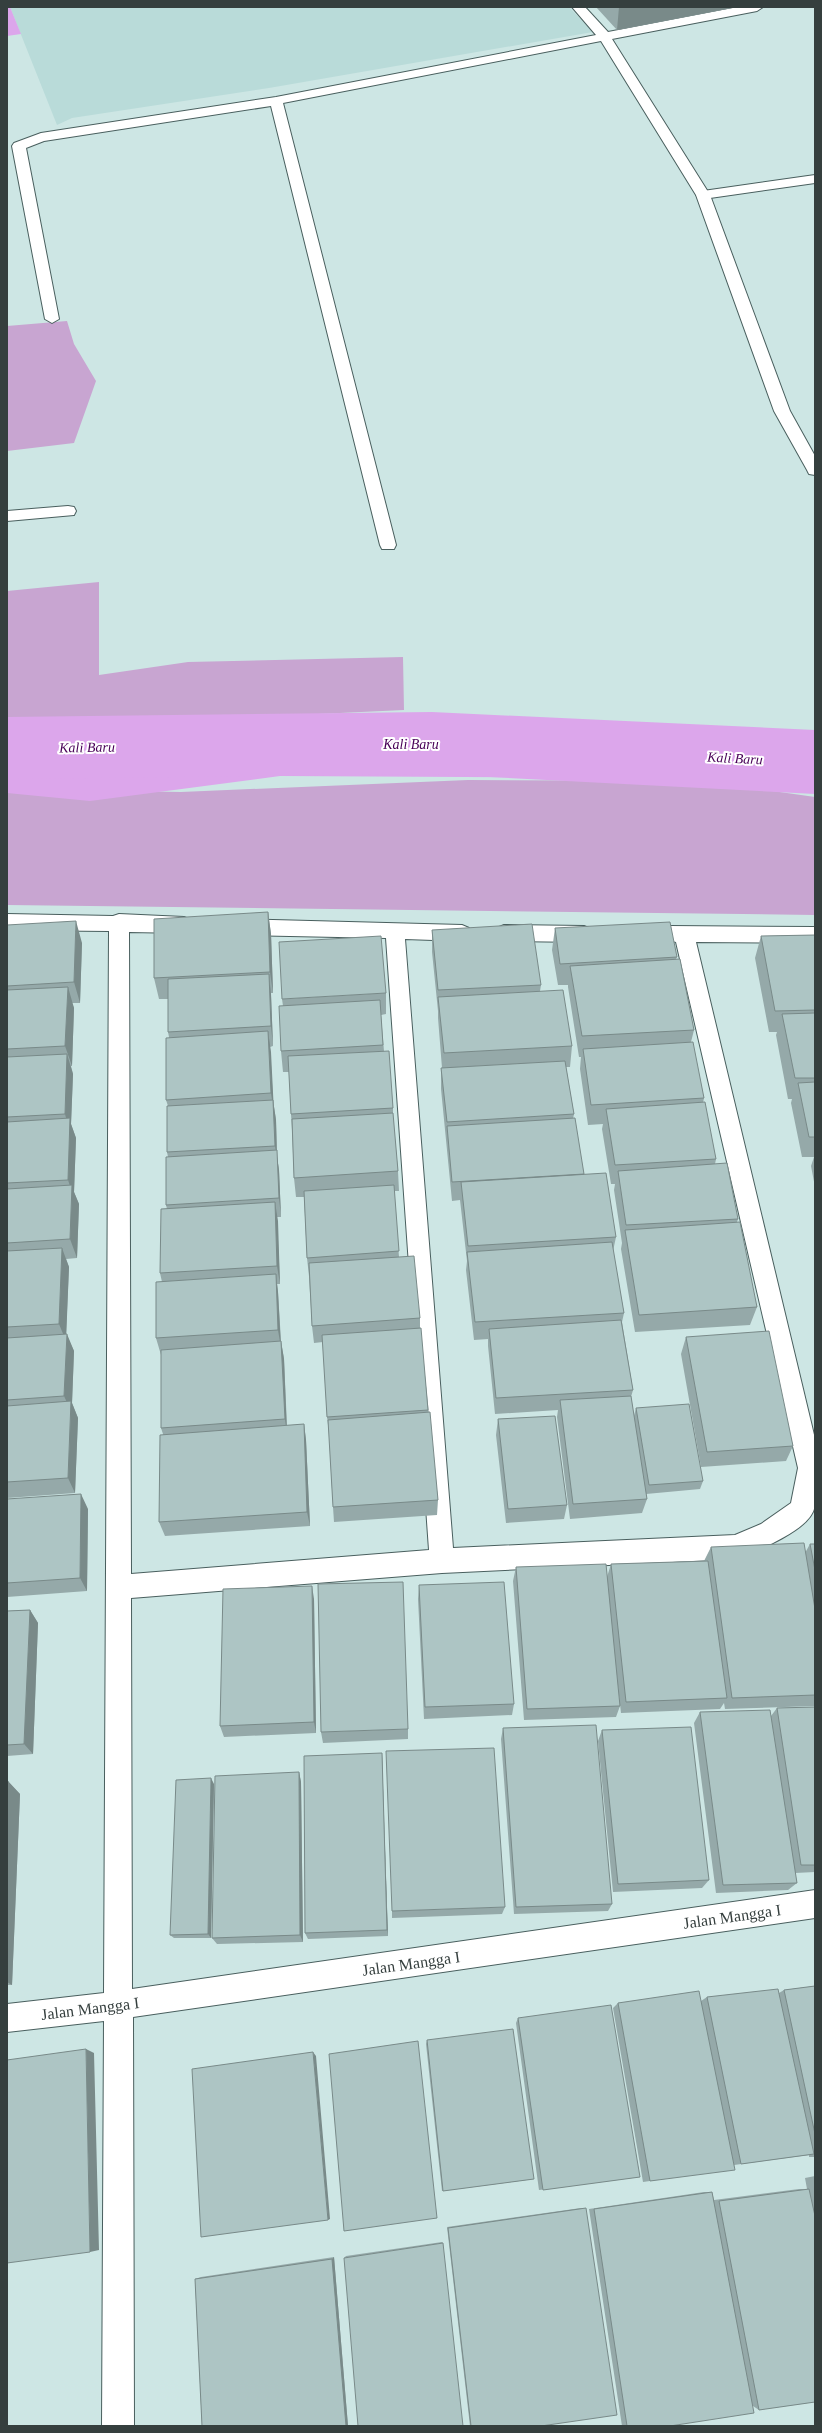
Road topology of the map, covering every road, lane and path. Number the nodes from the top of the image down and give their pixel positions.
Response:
1 (578, 7) edge
2 (757, 7) edge
3 (605, 37) junction
4 (276, 101) junction
5 (815, 179) edge
6 (703, 195) junction
7 (52, 319) dead end
8 (815, 470) edge
9 (68, 511) dead end
10 (7, 516) edge
11 (388, 545) dead end
12 (7, 922) edge
13 (119, 922) junction
14 (394, 933) junction
15 (606, 934) edge
16 (653, 934) edge
17 (684, 934) junction
18 (815, 935) edge
19 (808, 1512) edge
20 (442, 1560) junction
21 (118, 1587) junction
22 (815, 1904) edge
23 (119, 2005) junction
24 (7, 2018) edge
25 (118, 2426) edge

1 - 3 street
2 - 3 street
3 - 4 street
3 - 6 street
4 - 7 street
4 - 11 street
5 - 6 street
6 - 8 street
9 - 10 street
12 - 13 street
13 - 14 street
13 - 21 street
14 - 15 street
14 - 20 street
16 - 17 street
17 - 18 street
17 - 19 street
19 - 20 street
20 - 21 street
21 - 23 street
22 - 23 street, Jalan Mangga I
23 - 24 street, Jalan Mangga I
23 - 25 street

